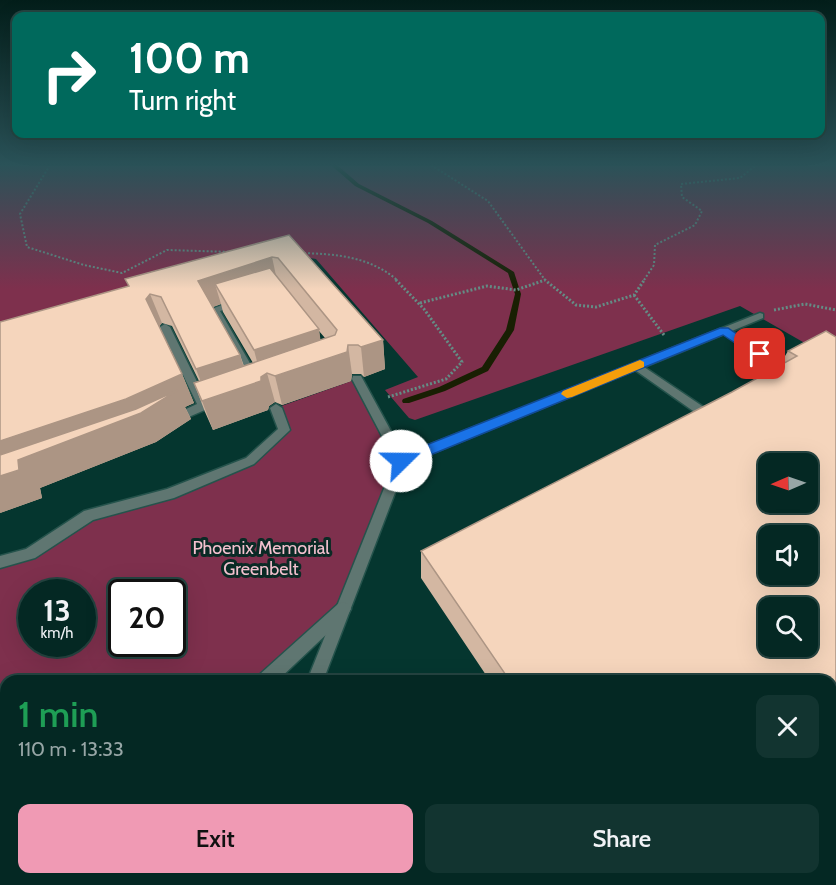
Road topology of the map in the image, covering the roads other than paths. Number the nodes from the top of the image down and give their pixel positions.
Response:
1 (246, 300) edge
2 (760, 316) road end
3 (165, 327) edge
4 (724, 330) junction
5 (636, 366) junction
6 (778, 366) edge
7 (357, 379) dead end
8 (248, 391) edge
9 (276, 408) dead end
10 (710, 417) edge
11 (165, 424) edge
12 (401, 461) junction
13 (0, 562) edge
14 (343, 609) junction
15 (272, 675) edge
16 (317, 675) edge

1 - 8 street
2 - 4 street
3 - 11 street
4 - 5 street
4 - 6 street
5 - 10 street
5 - 12 street
7 - 12 street
9 - 13 street
12 - 14 street
14 - 15 street
14 - 16 street

